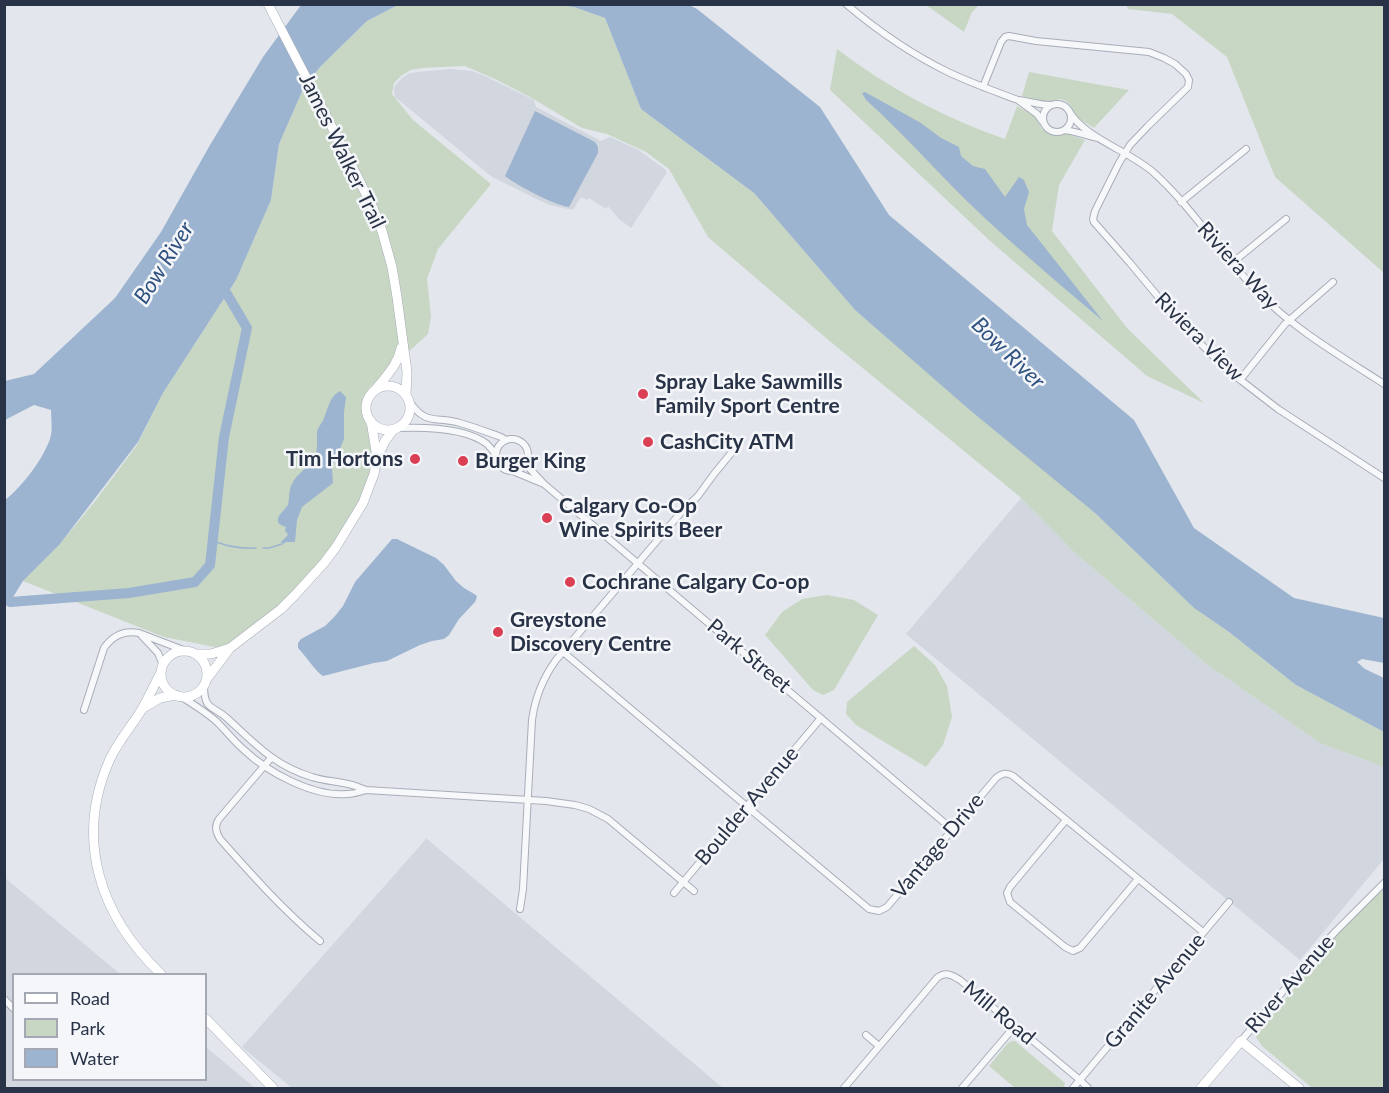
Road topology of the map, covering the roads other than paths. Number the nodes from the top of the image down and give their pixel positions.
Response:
1 (846, 4) edge
2 (270, 8) edge
3 (983, 87) junction
4 (1018, 100) junction
5 (1050, 105) junction
6 (1069, 111) junction
7 (1044, 124) junction
8 (1064, 130) junction
9 (1100, 138) junction
10 (1246, 149) dead end
11 (1125, 152) junction
12 (1181, 202) junction
13 (1286, 219) dead end
14 (1232, 263) junction
15 (1333, 282) dead end
16 (1289, 320) junction
17 (402, 339) junction
18 (1240, 380) junction
19 (1384, 384) edge
20 (374, 392) junction
21 (407, 398) junction
22 (371, 421) junction
23 (396, 429) junction
24 (506, 440) junction
25 (741, 441) dead end
26 (496, 455) junction
27 (377, 458) junction
28 (528, 458) junction
29 (514, 472) junction
30 (1384, 478) edge
31 (544, 484) junction
32 (639, 563) junction
33 (139, 633) junction
34 (230, 648) junction
35 (190, 652) junction
36 (563, 652) junction
37 (162, 669) junction
38 (205, 682) junction
39 (178, 695) junction
40 (142, 710) junction
41 (84, 711) dead end
42 (821, 718) junction
43 (271, 758) junction
44 (264, 766) junction
45 (366, 790) junction
46 (527, 800) junction
47 (746, 807) junction
48 (1066, 820) junction
49 (953, 830) junction
50 (1138, 879) junction
51 (683, 882) junction
52 (1384, 883) edge
53 (694, 891) dead end
54 (674, 893) dead end
55 (1229, 902) dead end
56 (520, 909) dead end
57 (1203, 932) junction
58 (320, 941) dead end
59 (156, 973) edge
60 (207, 1020) edge
61 (1014, 1026) junction
62 (866, 1035) dead end
63 (1241, 1041) junction
64 (879, 1046) junction
65 (1080, 1080) junction
66 (1090, 1087) edge
67 (273, 1089) edge
68 (844, 1089) edge
69 (962, 1089) edge
70 (1073, 1089) edge
71 (1201, 1089) edge
72 (1299, 1089) edge

1 - 3 street, Riviera Way
2 - 17 main road, James Walker Trail
3 - 4 street, Riviera Way
3 - 11 street
4 - 5 street, Riviera Way
4 - 7 street, Riviera Way
5 - 6 street, Riviera Way
5 - 7 street
6 - 8 street
6 - 9 street, Riviera Way
7 - 8 street, Riviera Way
8 - 9 street, Riviera Way
9 - 11 street, Riviera Way
10 - 12 street
11 - 12 street, Riviera Way
11 - 18 street, Riviera View
12 - 14 street, Riviera Way
13 - 14 street
14 - 16 street, Riviera Way
15 - 16 street
16 - 18 street
16 - 19 street, Riviera Way
17 - 20 main road, James Walker Trail
17 - 21 main road, James Walker Trail
18 - 30 street, Riviera View
20 - 21 main road
20 - 22 main road
21 - 23 main road
21 - 24 street
22 - 23 main road
22 - 27 main road
23 - 26 street
23 - 27 main road
24 - 26 street
24 - 28 street
25 - 32 street
26 - 29 street
27 - 34 main road
28 - 29 street
28 - 31 street, Park Street
29 - 31 street, Park Street
31 - 32 street, Park Street
32 - 36 street
32 - 42 street, Park Street
33 - 35 street
33 - 37 street
33 - 41 street
34 - 35 main road
34 - 38 main road
35 - 37 main road
35 - 38 main road
36 - 46 street
36 - 47 street, Vantage Drive
37 - 39 main road
37 - 40 main road
38 - 39 main road
38 - 43 street
39 - 40 main road
39 - 44 street
40 - 59 main road
42 - 47 street, Boulder Avenue
42 - 49 street, Park Street
43 - 44 street
43 - 45 street
44 - 45 street
44 - 58 street
45 - 46 street
46 - 51 street
46 - 56 street
47 - 49 street, Vantage Drive
47 - 51 street, Boulder Avenue
48 - 49 street, Vantage Drive
48 - 50 street, Vantage Drive
48 - 50 street
50 - 57 street, Vantage Drive
51 - 53 street
51 - 54 street, Boulder Avenue
52 - 63 street, River Avenue
55 - 57 street, Granite Avenue
57 - 65 street, Granite Avenue
60 - 67 main road
61 - 64 street, Mill Road
61 - 65 street, Mill Road
61 - 69 street
62 - 64 street
63 - 71 main road, River Avenue
63 - 72 main road
64 - 68 street, Mill Road
65 - 66 street, Mill Road
65 - 70 street, Granite Avenue

